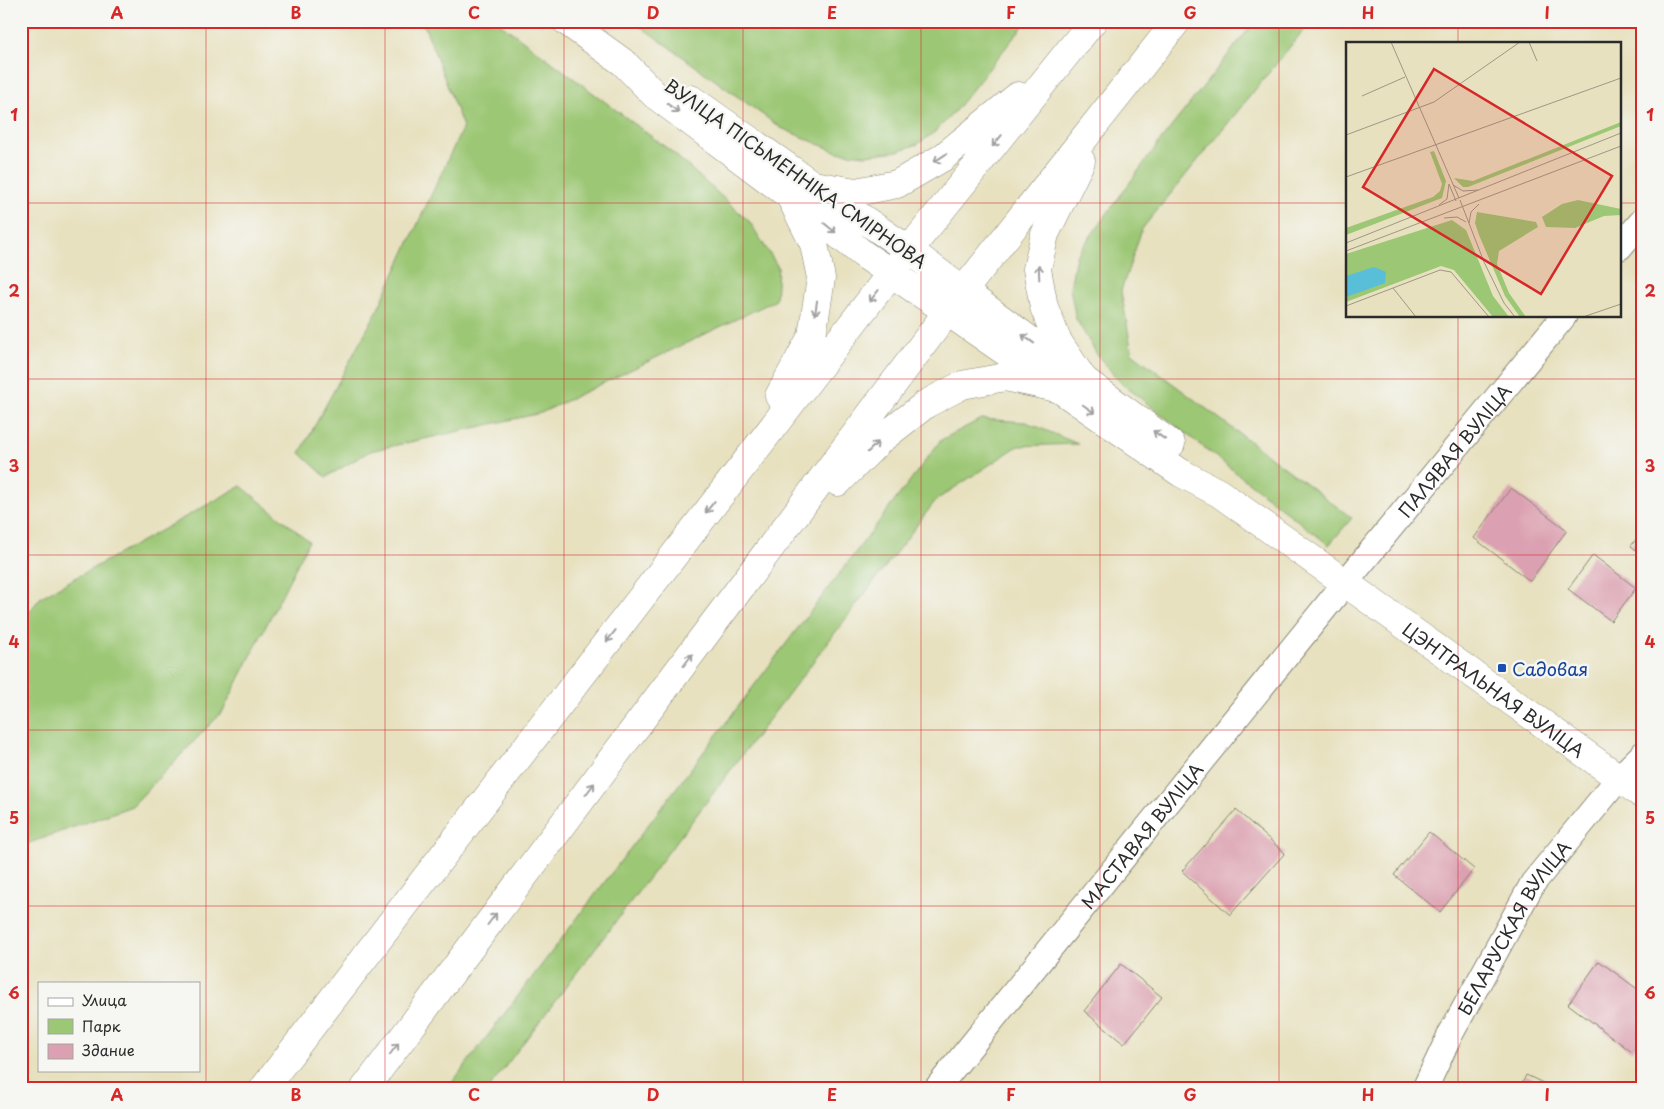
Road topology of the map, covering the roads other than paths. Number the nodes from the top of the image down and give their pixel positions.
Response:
1 (566, 21) edge
2 (1093, 21) edge
3 (1177, 21) edge
4 (1060, 62) junction
5 (1109, 107) junction
6 (802, 190) junction
7 (1643, 220) edge
8 (1622, 245) edge
9 (910, 250) junction
10 (892, 273) junction
11 (956, 302) junction
12 (1562, 318) edge
13 (1083, 379) junction
14 (1057, 388) junction
15 (735, 475) junction
16 (1219, 493) junction
17 (765, 556) junction
18 (1345, 583) junction
19 (1643, 754) edge
20 (1619, 778) junction
21 (1643, 795) edge
22 (264, 1088) edge
23 (365, 1088) edge
24 (937, 1088) edge
25 (1425, 1088) edge

1 - 6 main road, ВУЛІЦА ПІСЬМЕННІКА СМІРНОВА
2 - 4 main road
3 - 5 main road
4 -> 6 main road
4 -> 9 main road
5 - 11 main road
13 -> 5 main road
6 - 9 main road, ВУЛІЦА ПІСЬМЕННІКА СМІРНОВА
6 -> 10 main road, ВУЛІЦА ПІСЬМЕННІКА СМІРНОВА
6 -> 15 main road
7 - 8 street
9 - 10 main road
9 - 11 main road, ВУЛІЦА ПІСЬМЕННІКА СМІРНОВА
10 - 11 main road, ВУЛІЦА ПІСЬМЕННІКА СМІРНОВА
10 -> 15 main road
13 -> 11 main road
11 - 14 main road
11 - 17 main road
12 - 18 street, ПАЛЯВАЯ ВУЛІЦА
16 -> 13 main road
14 -> 16 main road
17 -> 14 main road
15 -> 22 main road
16 - 18 main road, ЦЭНТРАЛЬНАЯ ВУЛІЦА
23 -> 17 main road
18 - 20 main road, ЦЭНТРАЛЬНАЯ ВУЛІЦА
18 - 24 street, МАСТАВАЯ ВУЛІЦА
19 - 20 street, БЕЛАРУСКАЯ ВУЛІЦА
20 - 21 main road, ЦЭНТРАЛЬНАЯ ВУЛІЦА
20 - 25 street, БЕЛАРУСКАЯ ВУЛІЦА

